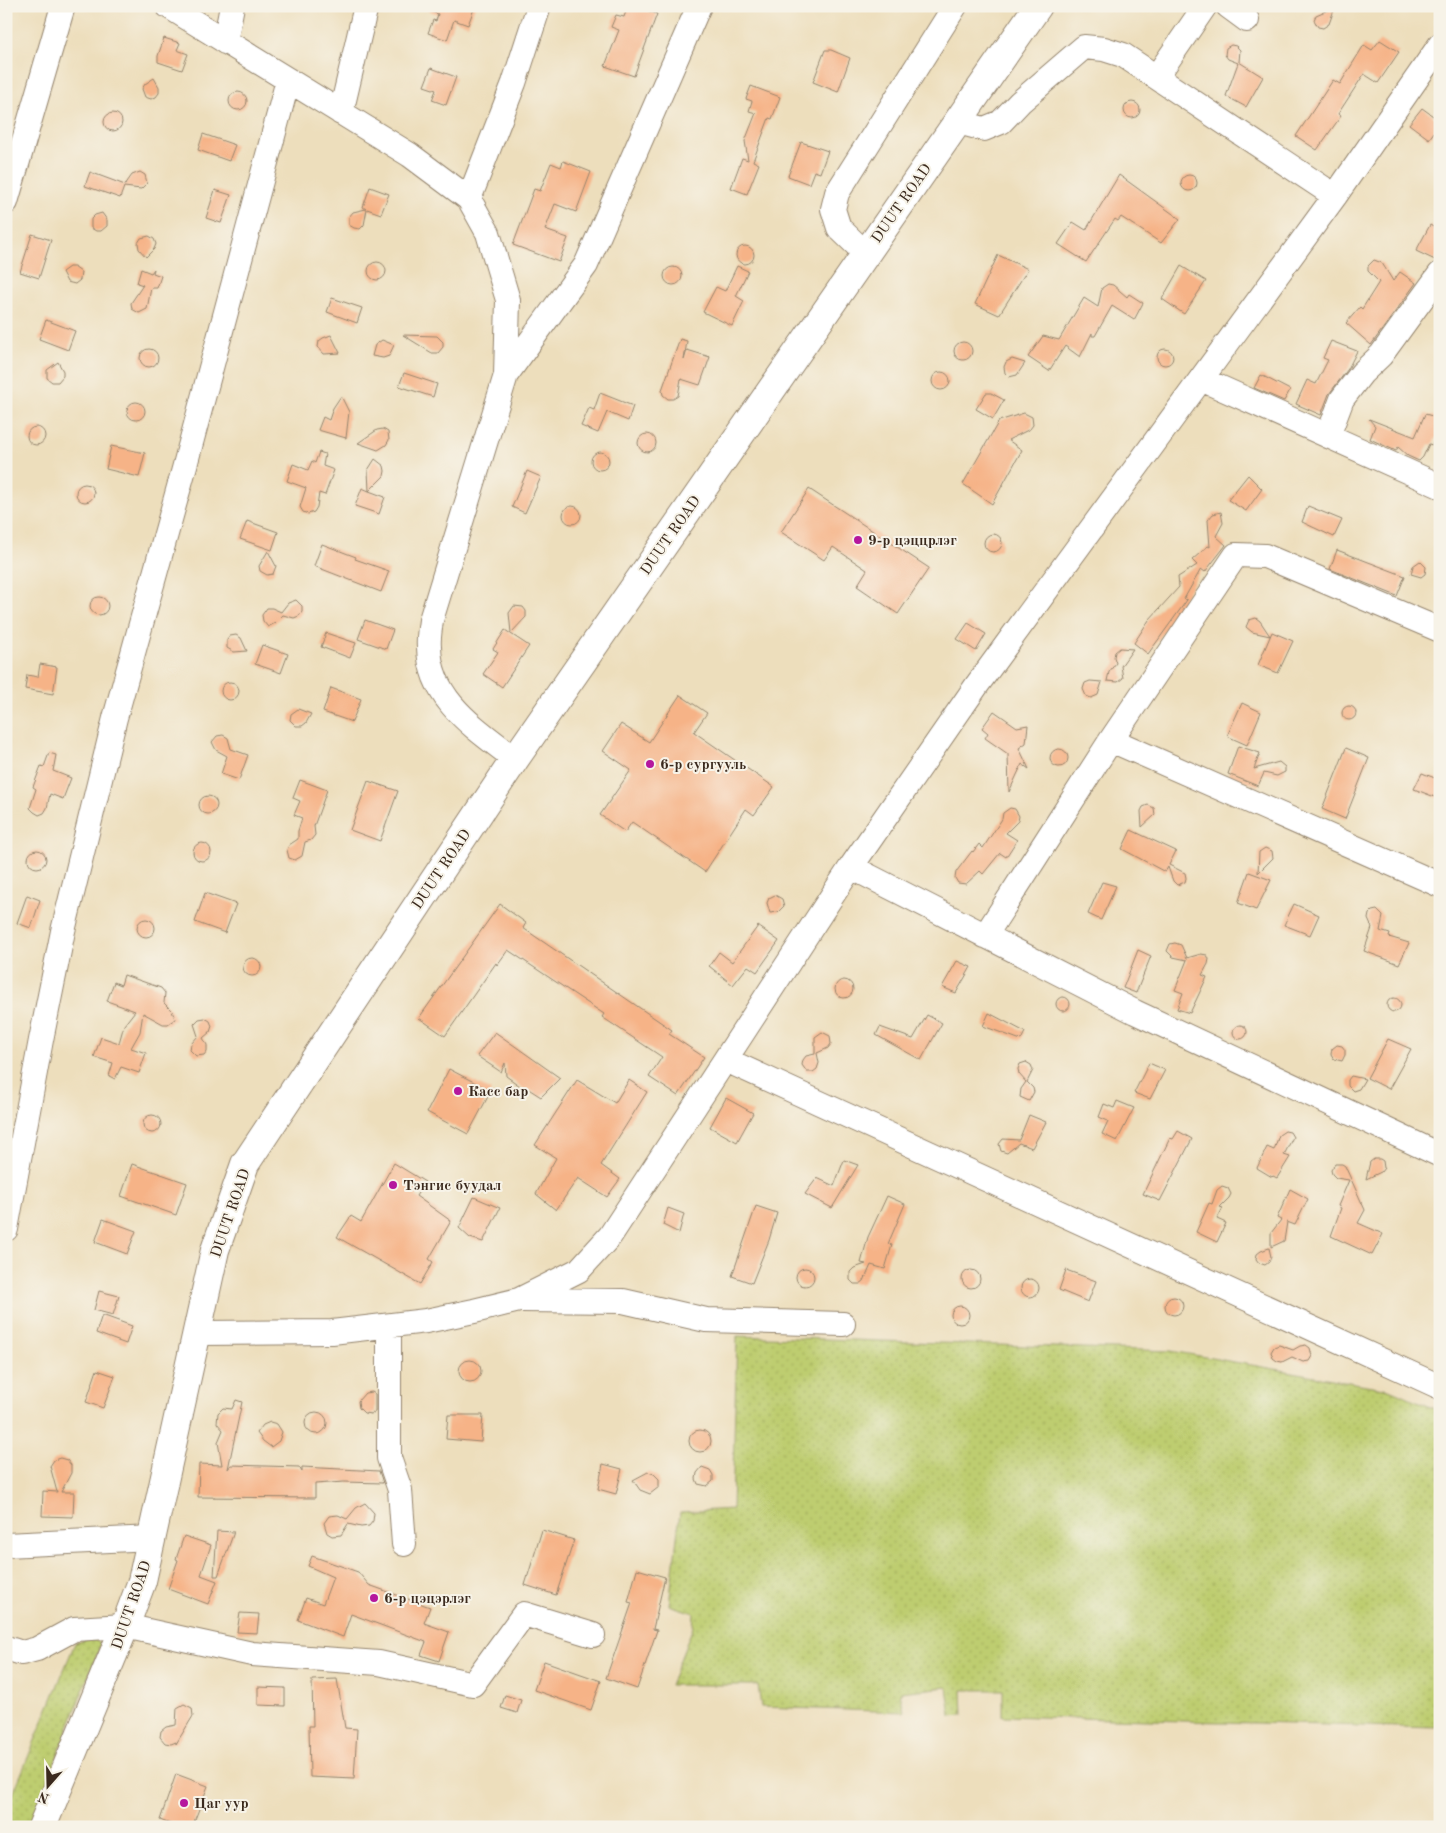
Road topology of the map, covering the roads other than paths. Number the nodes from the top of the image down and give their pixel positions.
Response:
1 (63, 6) edge
2 (168, 6) edge
3 (232, 6) edge
4 (366, 6) edge
5 (539, 6) edge
6 (698, 6) edge
7 (955, 6) edge
8 (1038, 6) edge
9 (1205, 6) edge
10 (225, 42) junction
11 (1440, 45) edge
12 (1157, 76) junction
13 (288, 80) junction
14 (342, 113) junction
15 (958, 122) junction
16 (1335, 196) junction
17 (469, 199) junction
18 (6, 202) edge
19 (866, 254) junction
20 (1440, 274) edge
21 (506, 375) junction
22 (1202, 379) junction
23 (1328, 436) junction
24 (1440, 486) edge
25 (1440, 630) edge
26 (1111, 740) junction
27 (515, 759) junction
28 (851, 867) junction
29 (1440, 885) edge
30 (985, 936) junction
31 (726, 1060) junction
32 (1440, 1155) edge
33 (6, 1228) edge
34 (519, 1300) junction
35 (844, 1324) dead end
36 (389, 1327) junction
37 (198, 1333) junction
38 (1440, 1387) edge
39 (152, 1538) junction
40 (6, 1544) edge
41 (404, 1544) dead end
42 (125, 1626) junction
43 (593, 1635) dead end
44 (6, 1648) edge
45 (42, 1827) edge

1 - 18 street
2 - 10 street
3 - 10 street
4 - 14 street
5 - 17 street
6 - 21 street
7 - 19 street
8 - 15 main road, DUUT ROAD
9 - 12 street
10 - 13 street
11 - 16 street
12 - 15 street
12 - 16 street
13 - 14 street
13 - 33 street
14 - 17 street
15 - 19 main road, DUUT ROAD
16 - 22 street
17 - 21 street
19 - 27 main road, DUUT ROAD
20 - 23 street
21 - 27 street
22 - 23 street
22 - 28 street
23 - 24 street
25 - 26 street
26 - 29 street
26 - 30 street
27 - 37 main road, DUUT ROAD
28 - 30 street
28 - 31 street
30 - 32 street
31 - 34 street
31 - 38 street
34 - 35 street
34 - 36 street
36 - 37 street
36 - 41 street
37 - 39 main road, DUUT ROAD
39 - 40 street
39 - 42 main road, DUUT ROAD
42 - 43 street
42 - 44 street
42 - 45 main road, DUUT ROAD

